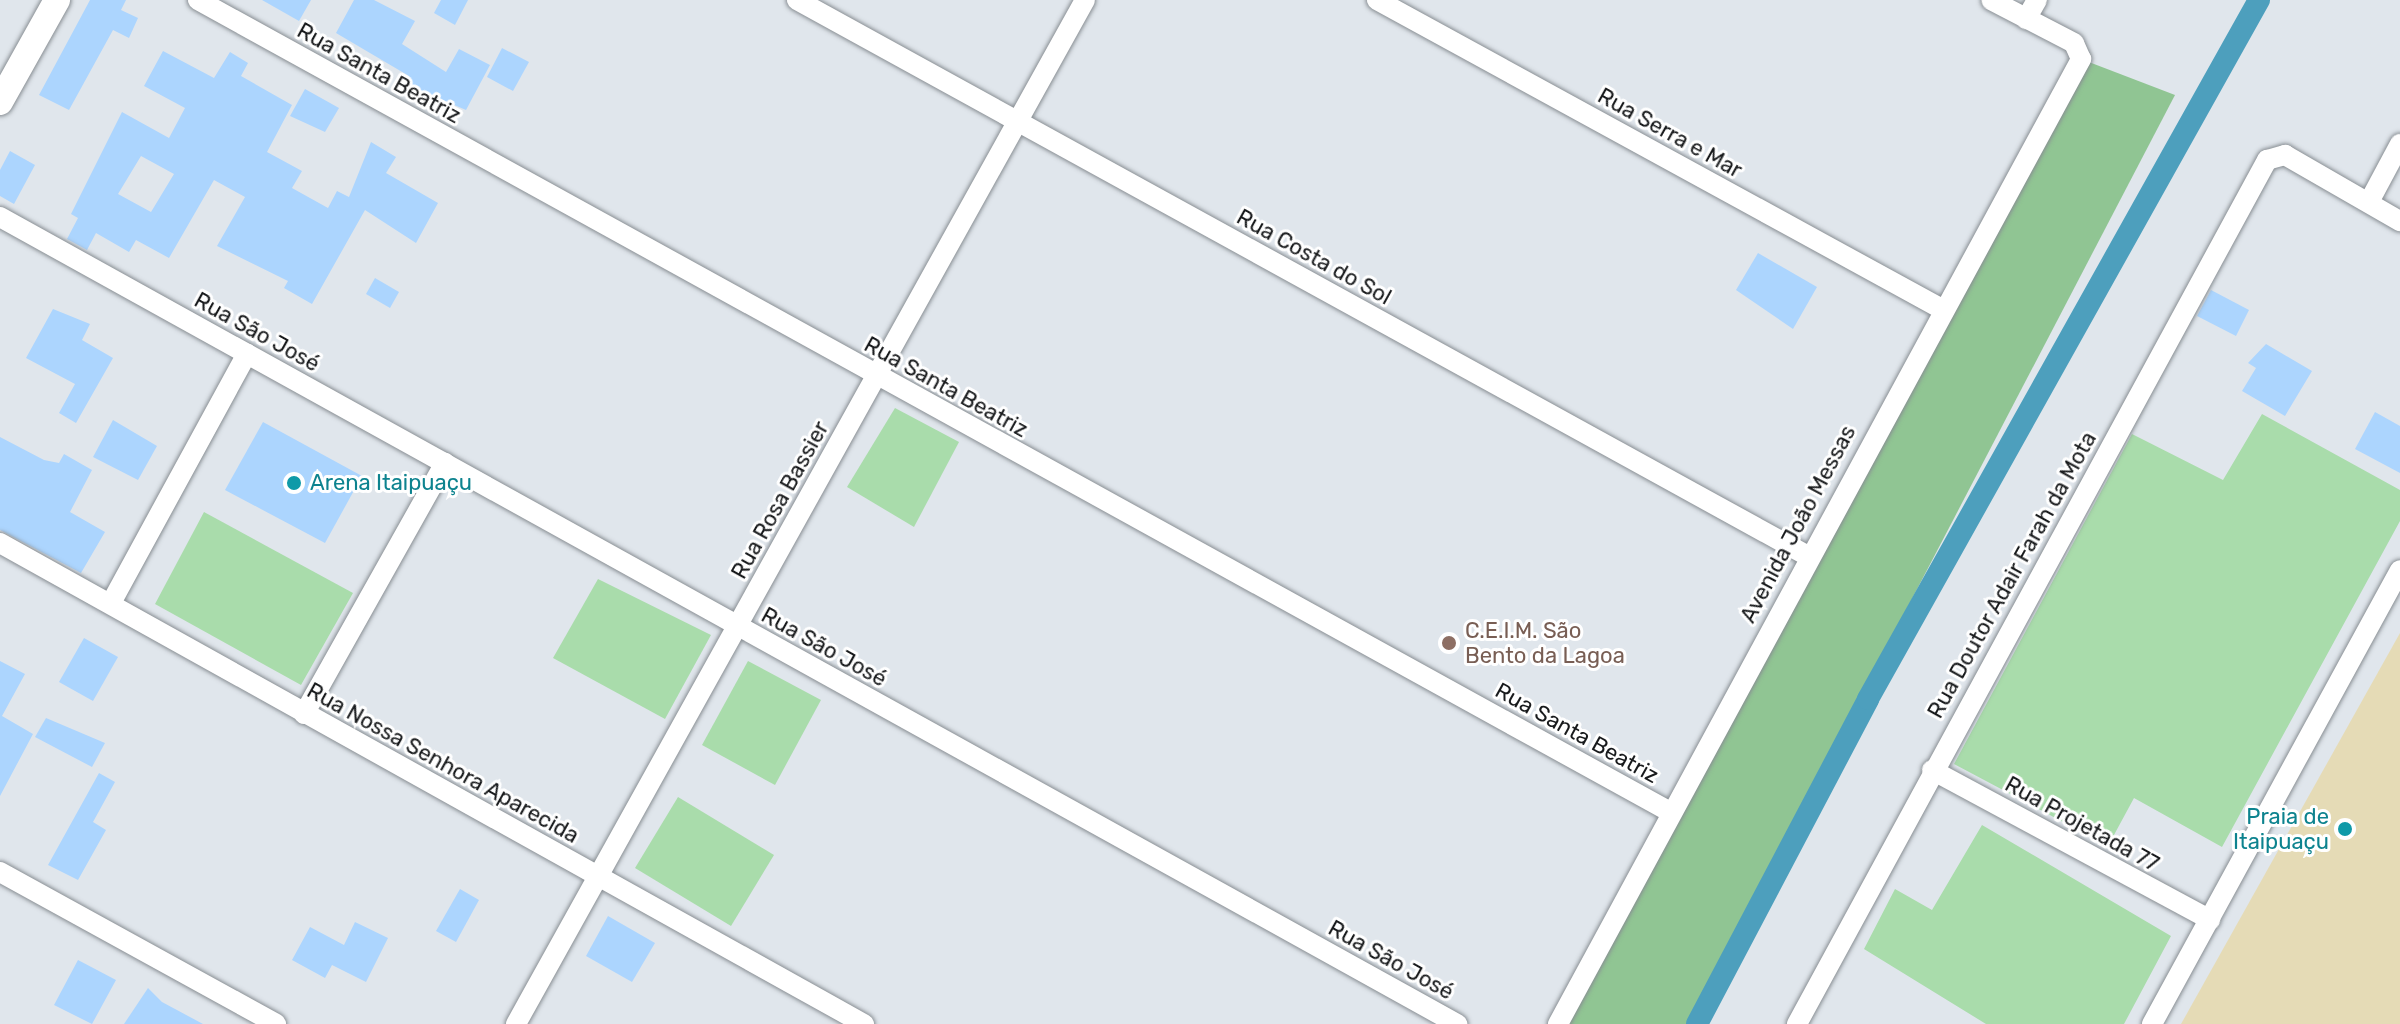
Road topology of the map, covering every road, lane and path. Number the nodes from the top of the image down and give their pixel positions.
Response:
1 (57, 0) edge
2 (198, 0) edge
3 (797, 0) edge
4 (1085, 0) edge
5 (1377, 0) edge
6 (1991, 0) edge
7 (2037, 0) edge
8 (2026, 19) junction
9 (0, 102) edge
10 (1018, 122) junction
11 (2400, 144) edge
12 (2369, 202) junction
13 (0, 217) edge
14 (2400, 221) edge
15 (1940, 308) junction
16 (247, 354) junction
17 (877, 376) junction
18 (445, 463) junction
19 (0, 543) edge
20 (1808, 556) junction
21 (2400, 570) edge
22 (111, 603) junction
23 (737, 626) junction
24 (304, 714) junction
25 (1932, 770) junction
26 (1672, 813) junction
27 (0, 872) edge
28 (597, 875) junction
29 (2210, 920) junction
30 (276, 1024) edge
31 (516, 1024) edge
32 (864, 1024) edge
33 (1457, 1024) edge
34 (1558, 1024) edge
35 (1797, 1024) edge
36 (2152, 1024) edge

1 - 9 main road
2 - 17 street, Rua Santa Beatriz
3 - 10 street, Rua Costa do Sol
4 - 10 street, Rua Rosa Bassier
5 - 15 street, Rua Serra e Mar
6 - 8 street
7 - 8 street
8 - 15 street, Avenida João Messas
10 - 17 street, Rua Rosa Bassier
10 - 20 street, Rua Costa do Sol
11 - 12 street
12 - 14 street
12 - 25 street, Rua Doutor Adair Farah da Mota
13 - 16 street, Rua São José
15 - 20 street, Avenida João Messas
16 - 18 street, Rua São José
16 - 22 street
17 - 23 street, Rua Rosa Bassier
17 - 26 street, Rua Santa Beatriz
18 - 23 street, Rua São José
18 - 24 street
19 - 22 street, Rua Nossa Senhora Aparecida
20 - 26 street, Avenida João Messas
21 - 29 street
22 - 24 street, Rua Nossa Senhora Aparecida
23 - 28 street, Rua Rosa Bassier
23 - 33 street, Rua São José
24 - 28 street, Rua Nossa Senhora Aparecida
25 - 29 street, Rua Projetada 77
25 - 35 street, Rua Doutor Adair Farah da Mota
26 - 34 street, Avenida João Messas
27 - 30 street
28 - 31 street, Rua Rosa Bassier
28 - 32 street, Rua Nossa Senhora Aparecida
29 - 36 street

